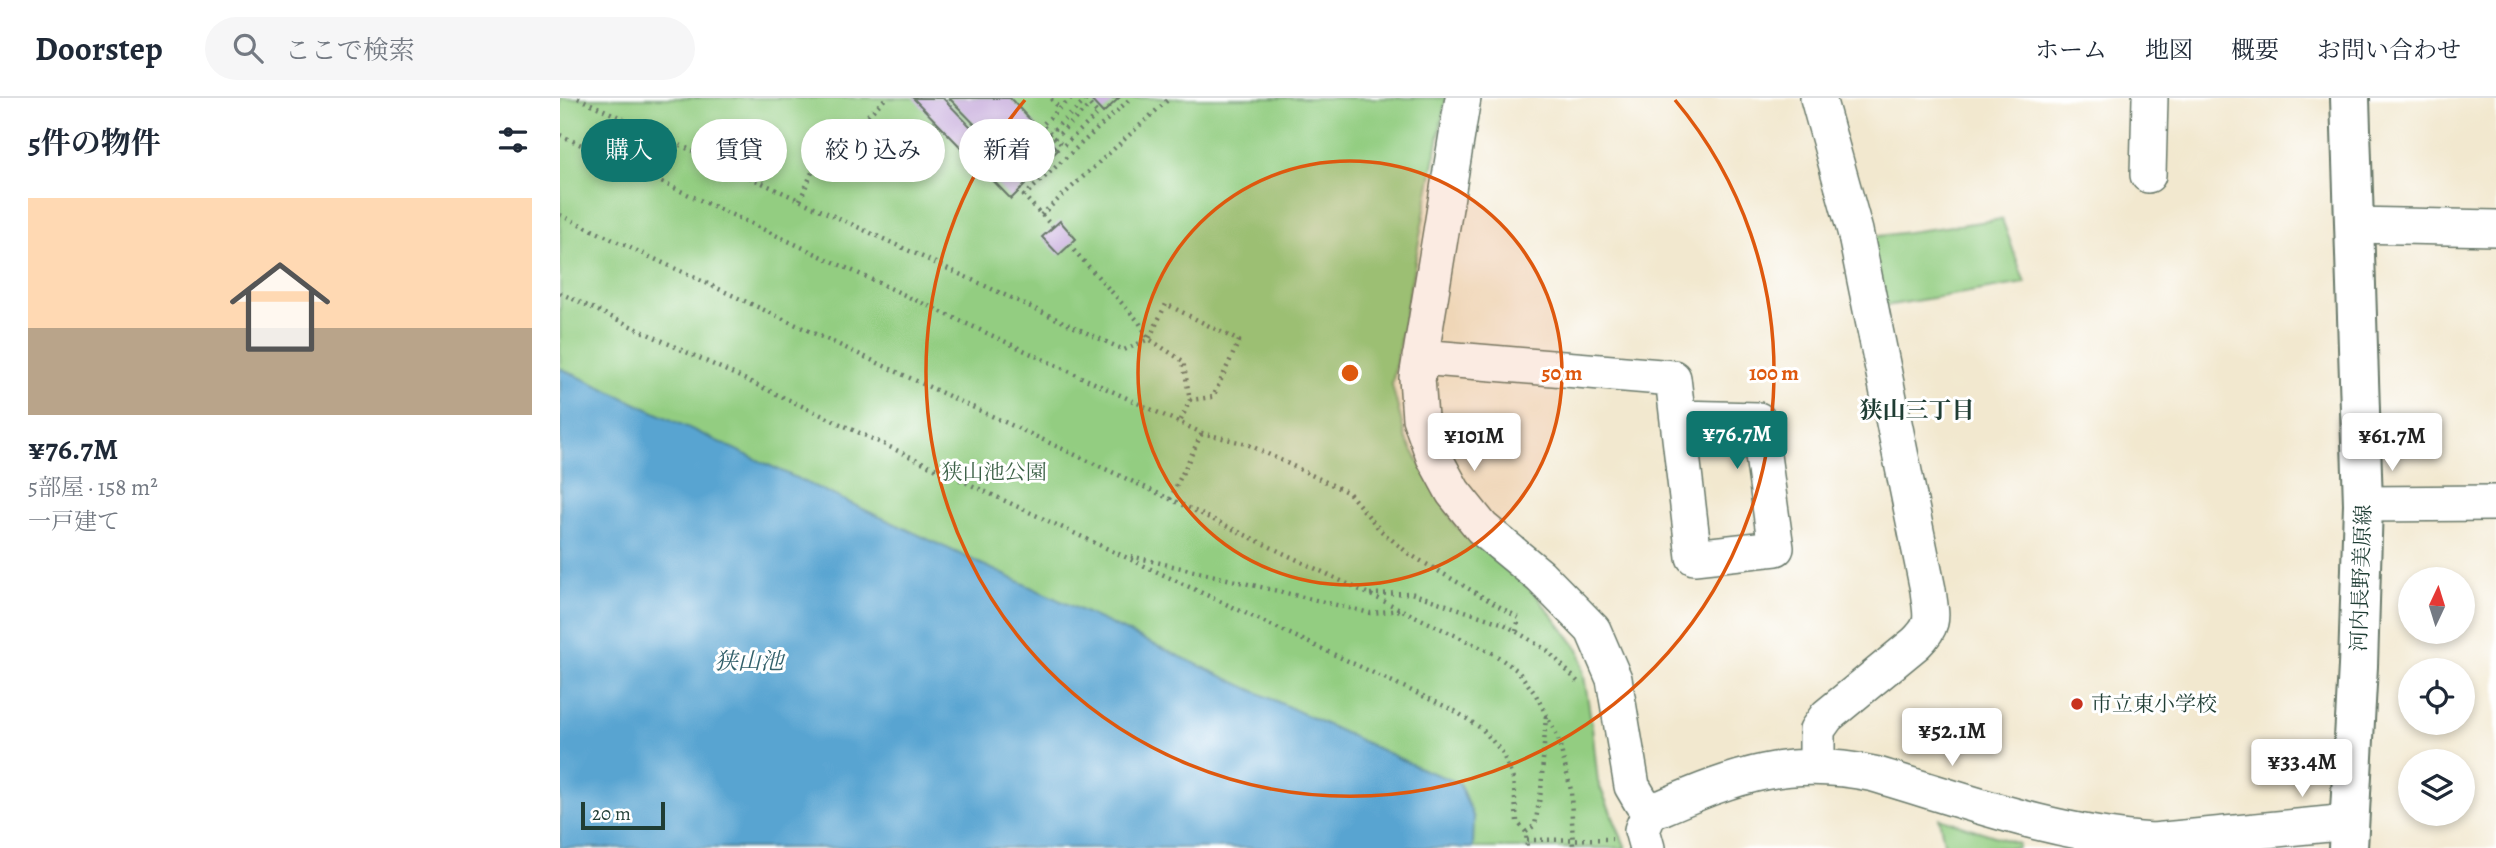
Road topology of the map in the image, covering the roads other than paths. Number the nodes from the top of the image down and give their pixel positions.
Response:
1 (1464, 98) edge
2 (1818, 98) edge
3 (2150, 98) edge
4 (2350, 98) edge
5 (2148, 175) dead end
6 (2354, 225) junction
7 (2496, 228) edge
8 (1420, 357) junction
9 (1678, 418) dead end
10 (2496, 503) edge
11 (2363, 504) junction
12 (1816, 767) junction
13 (1651, 809) junction
14 (2348, 835) edge
15 (2262, 840) edge
16 (1635, 844) edge

1 - 8 street
2 - 12 street
3 - 5 street
4 - 6 main road, 河内長野美原線
6 - 7 street
6 - 11 main road, 河内長野美原線
8 - 9 street
8 - 13 street
10 - 11 street
11 - 14 main road, 河内長野美原線
12 - 13 street
12 - 15 street
13 - 16 street
14 - 15 street

